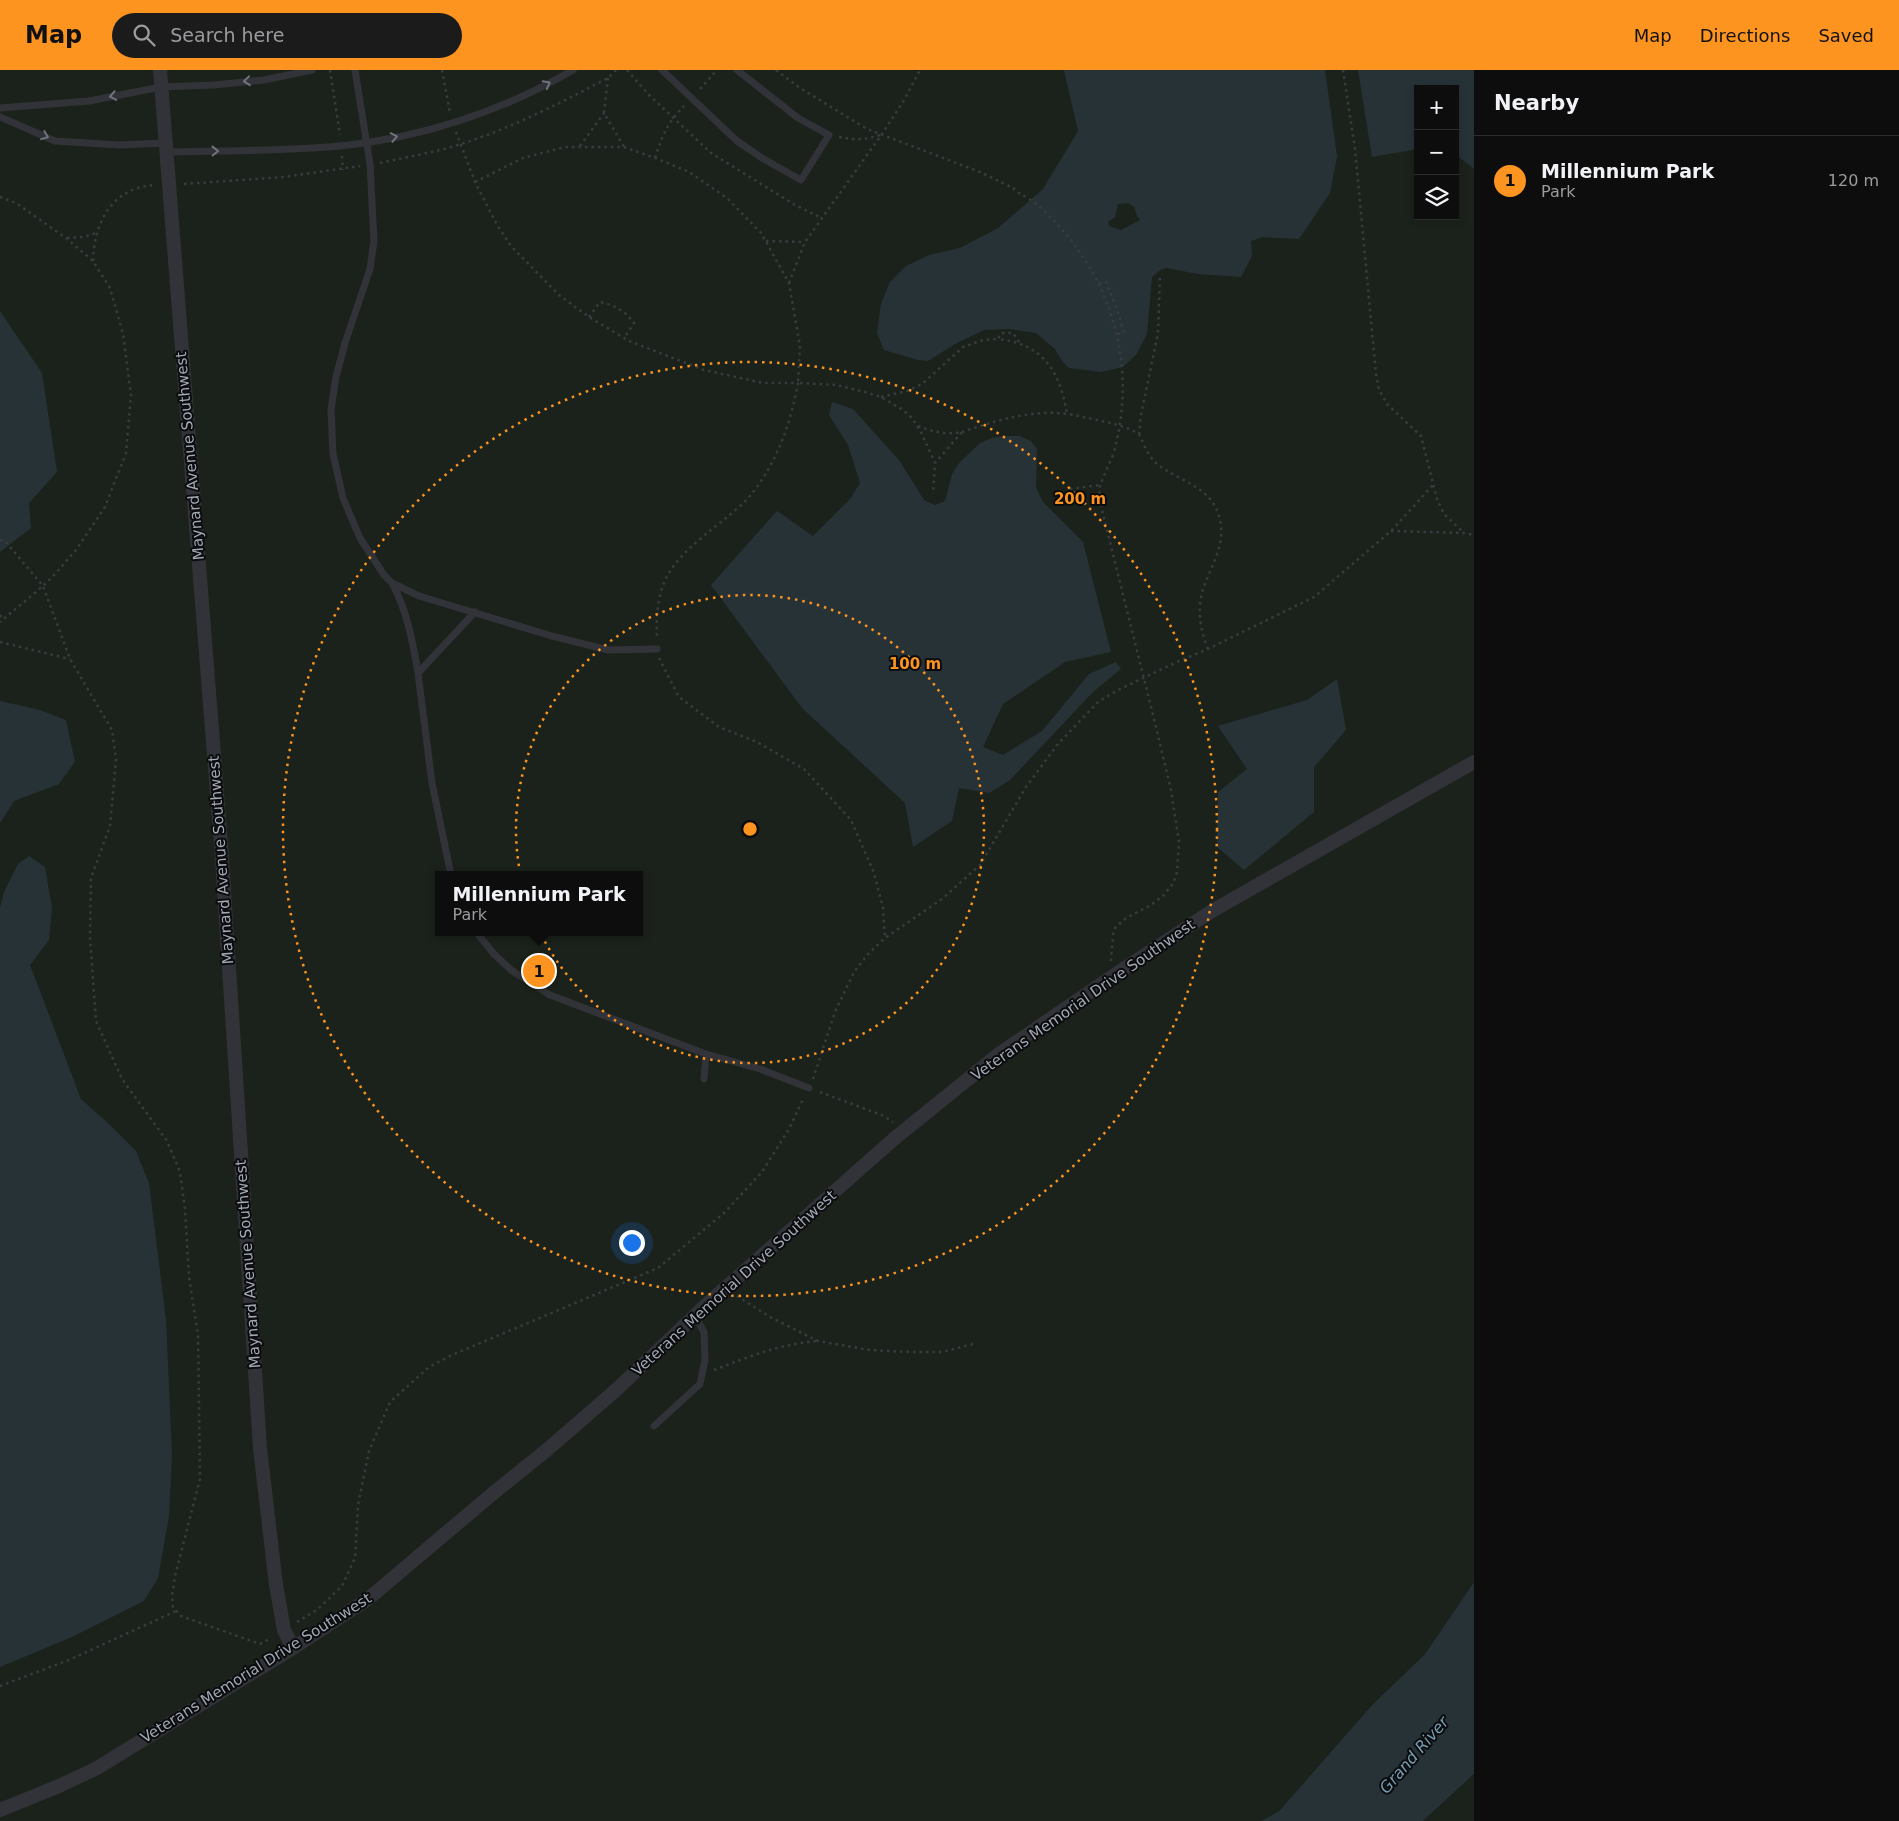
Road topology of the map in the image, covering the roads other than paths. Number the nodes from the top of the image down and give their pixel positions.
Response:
1 (160, 70) edge
2 (312, 70) edge
3 (355, 70) edge
4 (573, 70) edge
5 (662, 70) edge
6 (737, 70) edge
7 (161, 87) junction
8 (0, 108) edge
9 (0, 117) edge
10 (367, 142) junction
11 (165, 148) junction
12 (392, 582) junction
13 (475, 612) junction
14 (657, 649) road end
15 (418, 673) junction
16 (1474, 762) edge
17 (450, 871) edge
18 (479, 936) edge
19 (706, 1054) junction
20 (704, 1078) dead end
21 (809, 1088) road end
22 (695, 1316) junction
23 (654, 1426) dead end
24 (293, 1648) junction
25 (0, 1810) edge

1 - 7 street, Maynard Avenue Southwest
2 -> 7 lane
3 - 10 lane
10 -> 4 lane
5 - 6 lane
7 -> 8 lane
7 - 11 street, Maynard Avenue Southwest
9 -> 11 lane
11 -> 10 lane
10 - 12 lane
11 - 24 street, Maynard Avenue Southwest
12 - 13 lane
12 - 15 lane
13 - 14 lane
13 - 15 lane
15 - 17 lane
16 - 22 street, Veterans Memorial Drive Southwest
18 - 19 lane
19 - 20 lane
19 - 21 lane
22 - 23 lane
22 - 24 street, Veterans Memorial Drive Southwest
24 - 25 street, Veterans Memorial Drive Southwest

